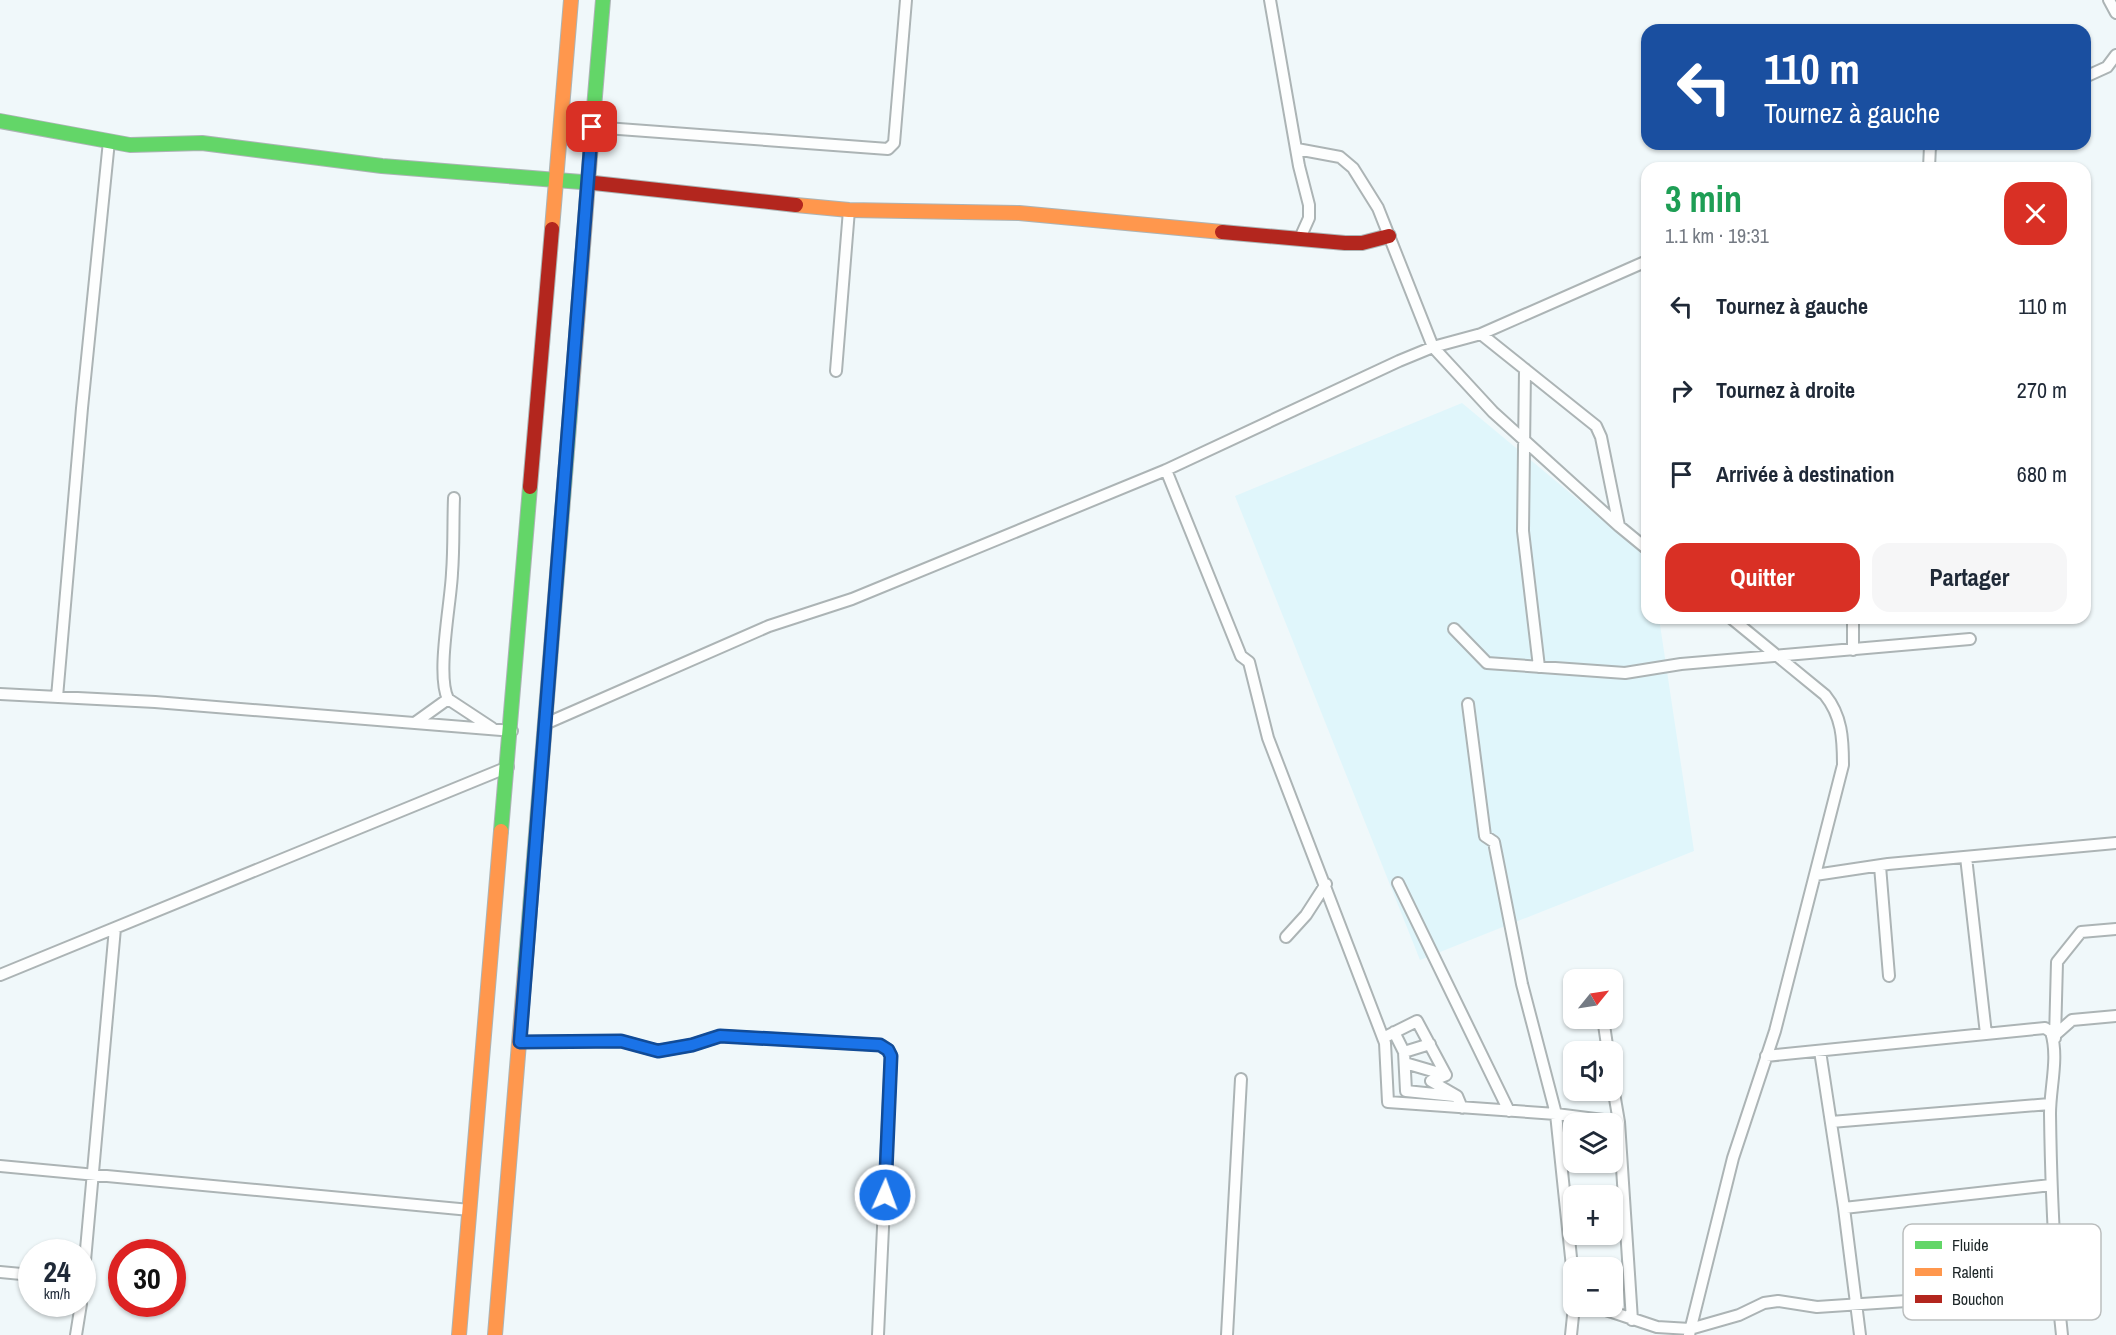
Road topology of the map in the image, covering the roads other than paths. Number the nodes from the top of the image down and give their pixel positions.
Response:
1 (571, 0) edge
2 (603, 0) edge
3 (1270, 0) edge
4 (2109, 0) edge
5 (908, 3) edge
6 (2116, 13) edge
7 (2116, 56) edge
8 (2112, 68) edge
9 (2091, 75) edge
10 (0, 121) edge
11 (592, 127) junction
12 (109, 141) junction
13 (1297, 149) junction
14 (557, 180) junction
15 (588, 182) junction
16 (849, 210) junction
17 (1389, 236) junction
18 (1300, 238) junction
19 (1641, 264) edge
20 (1480, 334) junction
21 (1432, 347) junction
22 (1526, 369) junction
23 (836, 371) dead end
24 (1526, 442) junction
25 (1166, 470) junction
26 (454, 498) dead end
27 (1620, 526) junction
28 (1641, 544) edge
29 (1739, 624) edge
30 (1853, 624) edge
31 (1454, 629) dead end
32 (1970, 639) dead end
33 (1853, 650) junction
34 (1779, 656) junction
35 (1539, 667) junction
36 (0, 694) edge
37 (57, 697) junction
38 (448, 699) junction
39 (1468, 704) dead end
40 (416, 722) junction
41 (545, 724) junction
42 (493, 728) junction
43 (512, 731) junction
44 (509, 767) junction
45 (2116, 843) edge
46 (1966, 858) junction
47 (1880, 866) junction
48 (1815, 875) junction
49 (1398, 883) dead end
50 (1326, 884) junction
51 (115, 928) junction
52 (2116, 929) edge
53 (1286, 937) dead end
54 (0, 975) edge
55 (1889, 976) dead end
56 (2116, 1016) edge
57 (1394, 1032) junction
58 (1986, 1034) junction
59 (2055, 1035) junction
60 (1383, 1038) junction
61 (520, 1042) junction
62 (1430, 1044) junction
63 (1820, 1051) junction
64 (2055, 1055) junction
65 (1766, 1056) junction
66 (1405, 1058) junction
67 (1446, 1075) junction
68 (1241, 1079) dead end
69 (1457, 1096) junction
70 (2050, 1104) junction
71 (1462, 1108) junction
72 (1509, 1112) junction
73 (1556, 1114) junction
74 (1563, 1115) edge
75 (1831, 1122) junction
76 (0, 1166) edge
77 (1622, 1173) edge
78 (94, 1174) junction
79 (2051, 1185) junction
80 (1844, 1208) junction
81 (470, 1210) junction
82 (2053, 1224) edge
83 (88, 1239) edge
84 (1571, 1257) edge
85 (0, 1272) edge
86 (18, 1274) edge
87 (1903, 1302) edge
88 (1857, 1305) junction
89 (79, 1317) edge
90 (1573, 1317) edge
91 (1623, 1317) edge
92 (1632, 1320) junction
93 (2060, 1320) edge
94 (1690, 1332) edge
95 (76, 1335) edge
96 (459, 1335) edge
97 (495, 1335) edge
98 (878, 1335) edge
99 (1227, 1335) edge
100 (1571, 1335) edge
101 (1860, 1335) edge
102 (2062, 1335) edge

1 - 14 main road
2 - 11 main road
3 - 13 street
4 - 6 street
5 - 11 street
7 - 8 street
8 - 9 street
10 - 12 main road
11 - 15 main road
12 - 14 main road
12 - 37 street
13 - 17 street
13 - 18 street
14 - 15 main road
14 - 43 main road
15 - 16 main road
15 - 41 main road
16 - 18 main road
16 - 23 street
17 - 18 main road
17 - 21 street
19 - 20 street
20 - 21 street
20 - 22 street
21 - 24 street
21 - 25 street
22 - 24 street
22 - 27 street
24 - 27 street
24 - 35 street
25 - 41 street
25 - 50 street
26 - 38 street
27 - 28 street
29 - 34 street
30 - 33 street
31 - 35 street
32 - 33 street
33 - 34 street
34 - 35 street
34 - 48 street
36 - 37 street
37 - 40 street
38 - 40 street
38 - 42 street
39 - 73 street
40 - 42 street
41 - 61 main road
42 - 43 street
43 - 44 main road
44 - 51 street
44 - 81 main road
45 - 46 street
46 - 47 street
46 - 58 street
47 - 48 street
47 - 55 street
48 - 65 street
49 - 72 street
50 - 53 street
50 - 60 street
51 - 54 street
51 - 78 street
52 - 59 street
56 - 59 street
57 - 60 street
57 - 62 street
57 - 66 street
58 - 63 street
58 - 64 street
59 - 64 street
60 - 71 street
61 - 97 main road
61 - 98 street
62 - 66 street
62 - 67 street
63 - 65 street
63 - 75 street
64 - 70 street
65 - 94 street
66 - 67 street
66 - 69 street
67 - 69 street
68 - 99 street
69 - 71 street
70 - 75 street
70 - 79 street
71 - 72 street
72 - 73 street
73 - 74 street
73 - 84 street
75 - 80 street
76 - 78 street
77 - 92 street
78 - 81 street
78 - 83 street
79 - 80 street
79 - 82 street
80 - 88 street
81 - 96 main road
85 - 86 street
87 - 88 street
88 - 94 street
88 - 101 street
89 - 95 street
90 - 100 street
91 - 92 street
92 - 94 street
93 - 102 street

